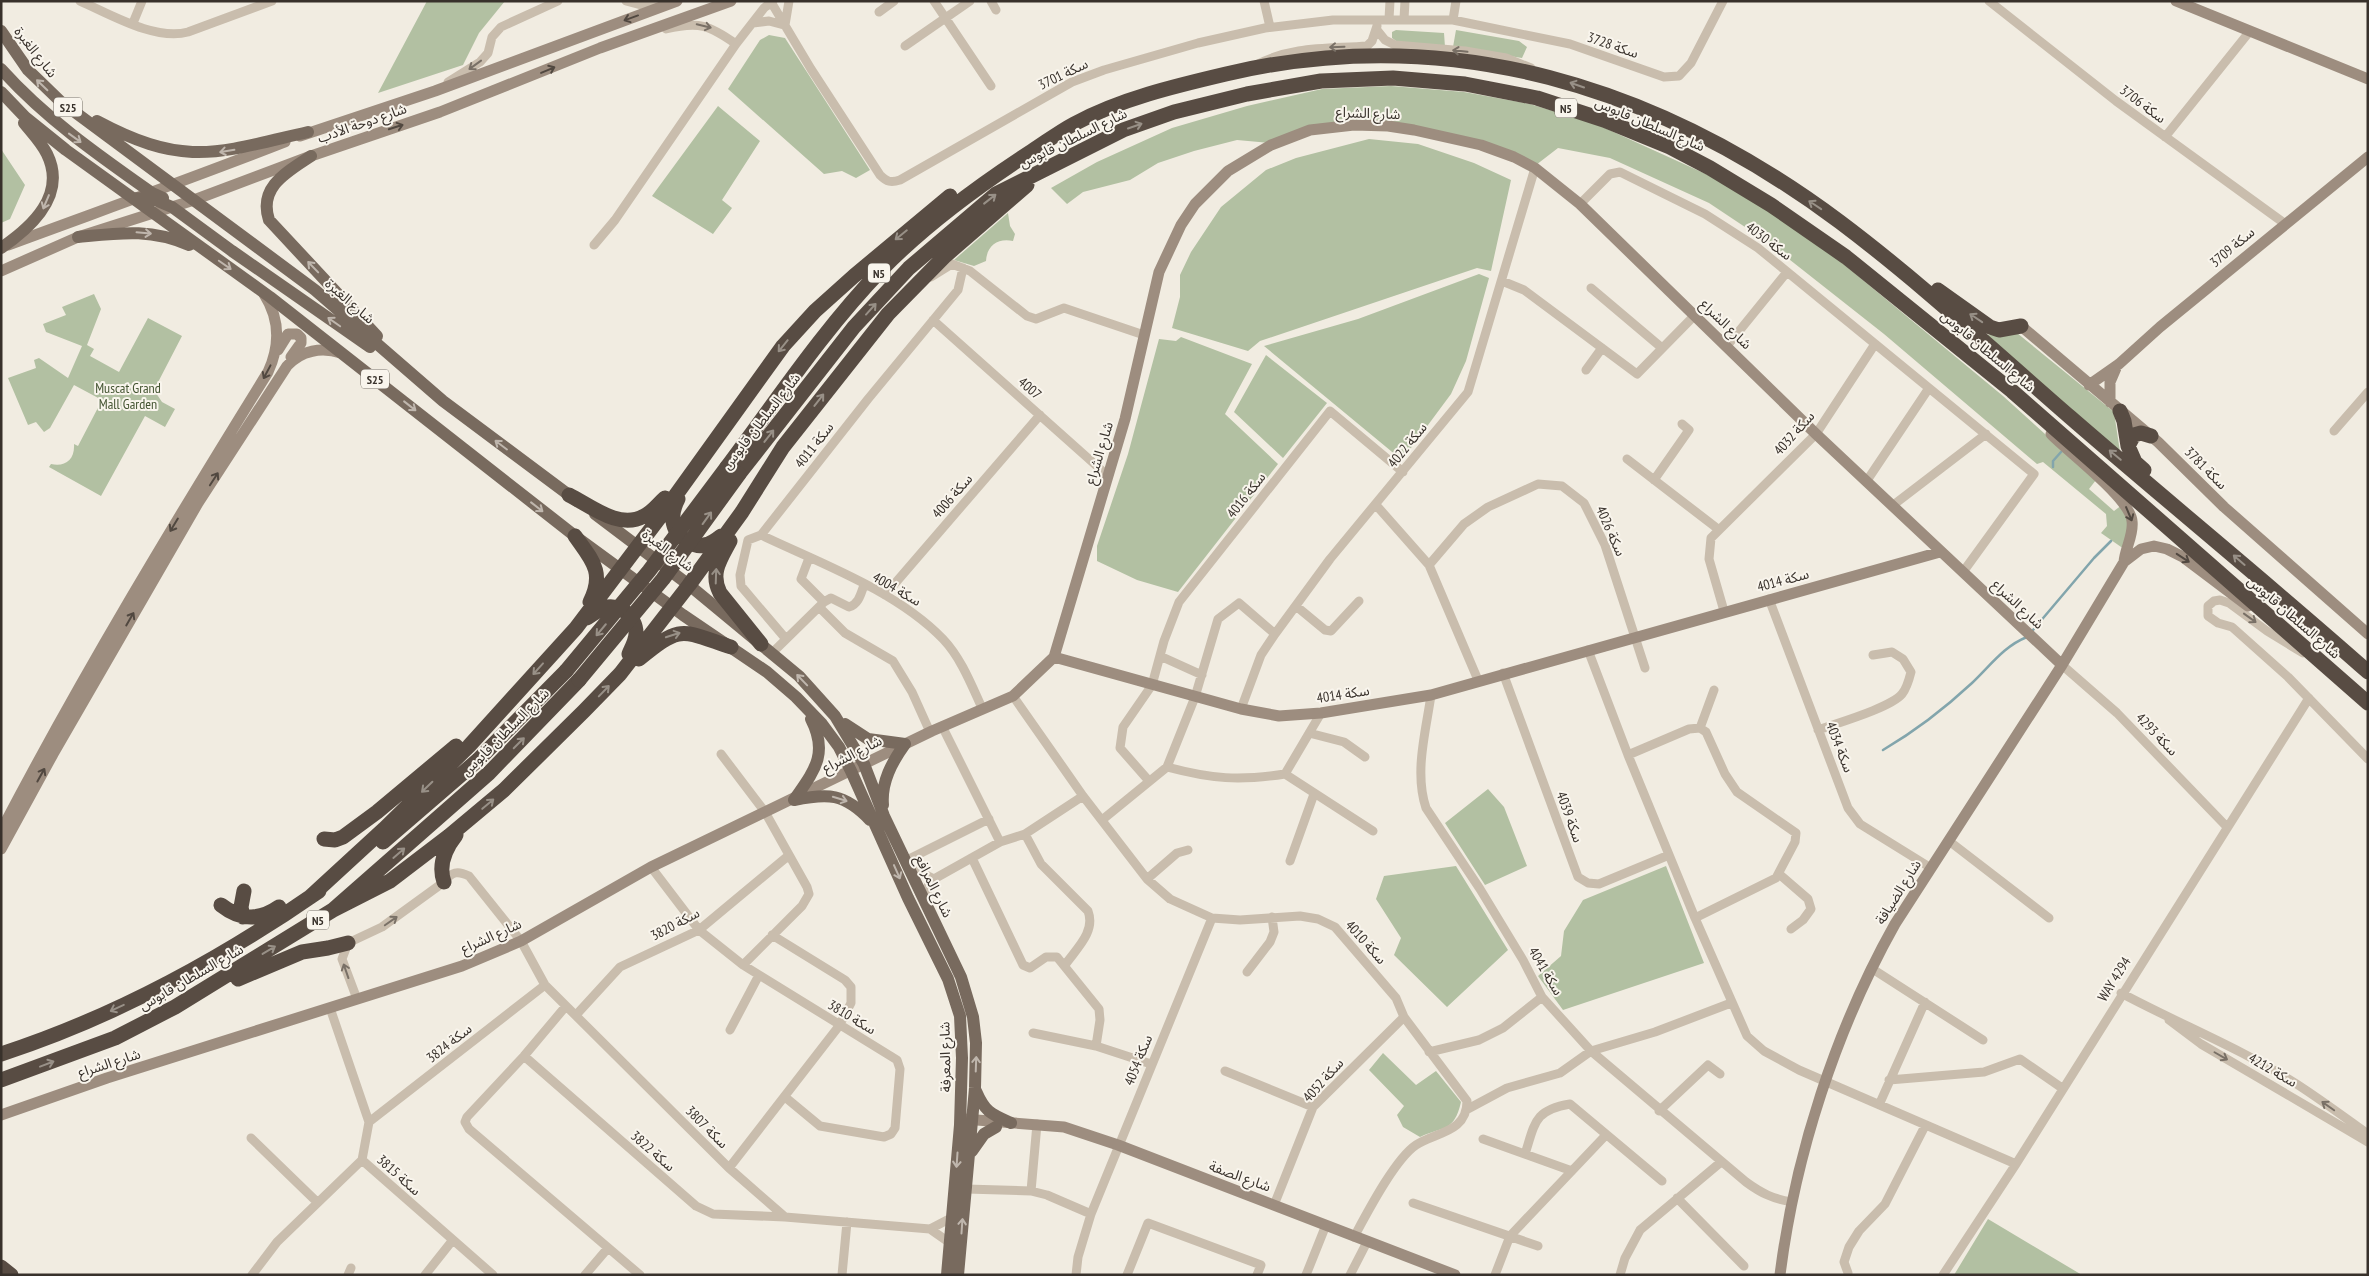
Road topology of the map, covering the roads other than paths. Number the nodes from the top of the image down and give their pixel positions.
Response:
1 (80, 1) edge
2 (142, 1) edge
3 (272, 1) edge
4 (558, 1) edge
5 (626, 1) edge
6 (656, 1) edge
7 (677, 1) edge
8 (731, 1) edge
9 (789, 1) edge
10 (894, 1) edge
11 (934, 1) edge
12 (970, 1) edge
13 (991, 1) edge
14 (1264, 1) edge
15 (1390, 1) edge
16 (1405, 1) edge
17 (1456, 1) edge
18 (1722, 1) edge
19 (1989, 1) edge
20 (2176, 1) edge
21 (772, 2) edge
22 (996, 10) dead end
23 (879, 12) dead end
24 (1377, 18) junction
25 (946, 19) junction
26 (1389, 19) junction
27 (1404, 19) junction
28 (1453, 20) junction
29 (133, 23) junction
30 (753, 23) junction
31 (784, 25) junction
32 (1270, 27) junction
33 (1377, 30) junction
34 (1, 31) edge
35 (2250, 31) junction
36 (639, 35) junction
37 (736, 44) junction
38 (905, 46) dead end
39 (1250, 68) junction
40 (1, 69) edge
41 (1557, 78) junction
42 (2368, 79) edge
43 (991, 86) dead end
44 (435, 91) junction
45 (4, 95) edge
46 (60, 101) junction
47 (1074, 124) junction
48 (308, 132) junction
49 (2165, 137) junction
50 (1078, 152) junction
51 (310, 156) junction
52 (2368, 157) edge
53 (1535, 168) junction
54 (173, 186) junction
55 (152, 192) junction
56 (133, 198) junction
57 (194, 200) junction
58 (1580, 204) junction
59 (177, 210) junction
60 (154, 213) junction
61 (1839, 222) junction
62 (2284, 223) junction
63 (171, 226) junction
64 (78, 237) junction
65 (594, 245) dead end
66 (1, 248) edge
67 (207, 253) junction
68 (963, 268) junction
69 (1, 271) edge
70 (1787, 272) junction
71 (1502, 281) junction
72 (914, 287) junction
73 (1591, 288) dead end
74 (264, 292) junction
75 (1695, 315) junction
76 (933, 320) junction
77 (2021, 326) joint
78 (1144, 334) junction
79 (1875, 344) junction
80 (1727, 346) junction
81 (1602, 348) junction
82 (1662, 348) junction
83 (342, 353) junction
84 (275, 354) junction
85 (2119, 364) junction
86 (287, 366) junction
87 (1586, 370) dead end
88 (417, 380) junction
89 (2090, 385) junction
90 (1929, 388) junction
91 (2012, 391) junction
92 (2368, 392) edge
93 (2115, 406) junction
94 (1040, 415) junction
95 (1682, 424) dead end
96 (2334, 431) dead end
97 (1816, 434) junction
98 (1986, 434) junction
99 (2151, 436) junction
100 (2128, 446) junction
101 (1627, 459) dead end
102 (733, 470) junction
103 (1403, 472) junction
104 (1108, 476) junction
105 (687, 480) junction
106 (1654, 480) junction
107 (1866, 482) junction
108 (568, 495) junction
109 (1376, 505) junction
110 (1892, 506) junction
111 (742, 512) junction
112 (2202, 528) junction
113 (1718, 529) junction
114 (726, 532) junction
115 (761, 535) junction
116 (574, 536) junction
117 (638, 545) junction
118 (1940, 552) junction
119 (809, 558) junction
120 (2124, 562) junction
121 (1429, 565) junction
122 (620, 568) junction
123 (1963, 572) junction
124 (689, 584) junction
125 (864, 585) junction
126 (885, 595) junction
127 (1768, 599) junction
128 (1359, 601) dead end
129 (821, 605) junction
130 (1296, 606) junction
131 (671, 607) junction
132 (1724, 611) junction
133 (573, 630) junction
134 (1275, 634) junction
135 (2368, 634) edge
136 (1635, 637) junction
137 (786, 639) junction
138 (2296, 640) junction
139 (731, 647) junction
140 (767, 649) junction
141 (1588, 650) junction
142 (1873, 655) dead end
143 (1160, 656) junction
144 (1054, 657) junction
145 (2062, 665) junction
146 (1645, 668) dead end
147 (2332, 671) junction
148 (2368, 672) edge
149 (1502, 673) junction
150 (620, 674) junction
151 (1202, 675) junction
152 (1478, 680) junction
153 (1152, 686) junction
154 (1714, 690) dead end
155 (1431, 694) junction
156 (1013, 696) junction
157 (796, 697) junction
158 (1195, 698) junction
159 (2309, 698) junction
160 (2368, 703) edge
161 (982, 708) junction
162 (1240, 709) junction
163 (1321, 713) junction
164 (495, 716) junction
165 (836, 716) junction
166 (1700, 728) junction
167 (935, 730) junction
168 (1818, 730) junction
169 (1309, 733) junction
170 (905, 744) junction
171 (721, 754) dead end
172 (1628, 756) junction
173 (1365, 757) dead end
174 (2368, 759) edge
175 (864, 764) junction
176 (1167, 767) junction
177 (852, 771) junction
178 (1285, 774) junction
179 (1150, 781) junction
180 (1314, 794) junction
181 (1082, 796) junction
182 (794, 800) junction
183 (765, 812) junction
184 (884, 816) junction
185 (989, 818) junction
186 (470, 819) junction
187 (1102, 820) junction
188 (877, 827) junction
189 (2227, 827) junction
190 (1, 830) edge
191 (1373, 831) dead end
192 (1025, 834) junction
193 (324, 839) dead end
194 (1948, 841) junction
195 (1000, 842) junction
196 (1, 849) edge
197 (362, 849) junction
198 (1188, 850) dead end
199 (1669, 855) junction
200 (788, 856) junction
201 (972, 858) junction
202 (1290, 861) dead end
203 (906, 864) junction
204 (651, 867) junction
205 (1931, 868) junction
206 (1779, 874) junction
207 (934, 878) junction
208 (1147, 879) junction
209 (444, 882) junction
210 (244, 891) dead end
211 (310, 897) junction
212 (926, 903) junction
213 (221, 905) dead end
214 (333, 910) junction
215 (243, 917) junction
216 (1272, 917) junction
217 (1212, 918) junction
218 (1695, 918) junction
219 (2049, 918) dead end
220 (1791, 929) dead end
221 (699, 930) junction
222 (772, 936) junction
223 (521, 941) junction
224 (348, 943) junction
225 (743, 965) junction
226 (1065, 965) junction
227 (1871, 968) junction
228 (1247, 972) dead end
229 (759, 975) junction
230 (546, 985) junction
231 (2121, 993) junction
232 (1542, 997) junction
233 (357, 999) junction
234 (1925, 1002) junction
235 (1732, 1003) junction
236 (566, 1006) junction
237 (175, 1007) junction
238 (330, 1008) junction
239 (576, 1015) junction
240 (1404, 1017) junction
241 (2167, 1018) junction
242 (839, 1026) junction
243 (730, 1030) dead end
244 (2201, 1032) junction
245 (1033, 1034) dead end
246 (48, 1038) junction
247 (2192, 1038) junction
248 (1983, 1040) dead end
249 (962, 1045) junction
250 (1096, 1046) junction
251 (1, 1050) edge
252 (1591, 1051) junction
253 (1429, 1052) junction
254 (1, 1054) edge
255 (524, 1056) junction
256 (953, 1061) dead end
257 (1151, 1064) junction
258 (1225, 1071) dead end
259 (1720, 1074) dead end
260 (1, 1080) edge
261 (1889, 1080) junction
262 (1825, 1081) junction
263 (975, 1088) junction
264 (2062, 1088) junction
265 (785, 1097) junction
266 (1879, 1105) junction
267 (1313, 1107) junction
268 (1466, 1110) junction
269 (1660, 1111) junction
270 (1, 1115) edge
271 (369, 1122) junction
272 (966, 1122) junction
273 (2343, 1122) junction
274 (1011, 1123) junction
275 (1037, 1124) junction
276 (1925, 1126) junction
277 (996, 1127) junction
278 (2368, 1134) edge
279 (1605, 1136) junction
280 (251, 1138) dead end
281 (1483, 1139) dead end
282 (2368, 1142) edge
283 (1118, 1145) junction
284 (971, 1153) junction
285 (1525, 1154) junction
286 (362, 1160) junction
287 (1721, 1162) junction
288 (2016, 1164) junction
289 (729, 1168) junction
290 (1572, 1171) junction
291 (1662, 1181) dead end
292 (966, 1190) junction
293 (1030, 1191) junction
294 (1678, 1198) junction
295 (317, 1202) junction
296 (1792, 1202) junction
297 (1413, 1203) dead end
298 (1274, 1205) junction
299 (1091, 1214) junction
300 (785, 1217) junction
301 (953, 1217) junction
302 (847, 1222) junction
303 (1326, 1225) junction
304 (930, 1229) junction
305 (1510, 1236) junction
306 (1354, 1237) junction
307 (452, 1241) junction
308 (1367, 1242) junction
309 (950, 1243) junction
310 (1538, 1246) dead end
311 (608, 1248) junction
312 (1, 1262) edge
313 (1744, 1266) dead end
314 (1, 1267) edge
315 (1848, 1273) dead end
316 (13, 1275) edge
317 (252, 1275) edge
318 (425, 1275) edge
319 (493, 1275) edge
320 (585, 1275) edge
321 (640, 1275) edge
322 (842, 1275) edge
323 (947, 1275) edge
324 (958, 1275) edge
325 (1076, 1275) edge
326 (1127, 1275) edge
327 (1257, 1275) edge
328 (1306, 1275) edge
329 (1350, 1275) edge
330 (1455, 1275) edge
331 (1495, 1275) edge
332 (1620, 1275) edge
333 (1780, 1275) edge
334 (1944, 1275) edge

1 - 29 street
2 - 29 street
3 - 29 street
4 -> 44 street
5 - 6 street
7 -> 44 street, شارع دوحة الأدب
8 - 36 street, شارع دوحة الأدب
9 - 31 street
10 - 23 street
11 - 25 street
12 - 25 street
13 - 22 street
14 - 32 street
15 - 26 street
16 - 27 street
17 - 28 street
18 - 28 street, سكة 3728
19 - 49 street, سكة 3706
20 - 35 street
21 - 30 street
21 - 31 street, سكة 3701
24 - 26 street, سكة 3701
24 - 32 street, سكة 3701
24 - 33 street
25 - 38 street
25 - 43 street
26 - 27 street, سكة 3701
27 - 28 street, سكة 3701
30 - 31 street
30 - 37 street
31 - 32 street, سكة 3701
33 -> 39 street
41 -> 33 street
46 -> 34 main road, شارع الغبرة / S25
35 - 42 street
35 - 49 street
36 -> 37 street
51 -> 36 street, شارع دوحة الأدب
37 - 65 street
39 - 41 highway, شارع السلطان قابوس / N5
39 - 47 highway, شارع السلطان قابوس / N5
40 -> 55 main road
61 -> 41 highway, شارع السلطان قابوس / N5
44 - 48 street, شارع دوحة الأدب
45 - 56 main road, S25
45 -> 66 main road
48 -> 46 main road
46 - 54 main road, شارع الغبرة / S25
47 - 102 highway, شارع السلطان قابوس / N5
47 -> 105 highway
48 - 54 street, شارع دوحة الأدب
49 - 62 street, سكة 3706
50 - 72 highway
50 -> 91 highway, شارع السلطان قابوس / N5
102 -> 50 highway, شارع السلطان قابوس / N5
51 - 57 street, شارع دوحة الأدب
88 -> 51 main road
52 - 62 street, سكة 3709
53 - 58 street, شارع الشراع
53 - 71 street, سكة 4022
53 - 78 street, شارع الشراع
54 - 55 street, شارع دوحة الأدب
54 - 57 main road, شارع الغبرة / S25
55 - 56 street, شارع دوحة الأدب
55 - 57 main road
56 - 59 main road
56 - 60 main road, S25
56 - 66 street, شارع دوحة الأدب
57 - 59 street, شارع دوحة الأدب
57 - 88 main road, شارع الغبرة / S25
58 - 70 street, سكة 4030
58 - 75 street, شارع الشراع
59 - 60 street, شارع دوحة الأدب
59 - 63 main road
88 -> 59 main road
60 - 63 main road, S25
60 - 64 street, شارع دوحة الأدب
77 -> 61 highway
112 -> 61 highway, شارع السلطان قابوس / N5
62 - 85 street, سكة 3709
63 - 67 main road, S25
64 -> 67 main road
64 - 69 street, شارع دوحة الأدب
67 -> 74 main road, S25
68 - 72 street
68 - 76 street, سكة 4011
68 - 78 street
70 - 79 street, سكة 4030
70 - 80 street
71 - 81 street
71 - 103 street, سكة 4022
111 -> 72 highway
73 - 82 street
74 - 83 main road, S25
74 - 84 street
75 - 80 street, شارع الشراع
75 - 82 street
76 - 94 street, 4007
76 - 115 street, سكة 4011
77 - 89 street, سكة 3781
78 - 104 street, شارع الشراع
79 - 90 street, سكة 4030
79 - 97 street, سكة 4032
80 - 97 street, شارع الشراع
81 - 82 street
81 - 87 street
83 - 86 street
83 -> 116 main road, S25
84 - 86 street
84 -> 190 street
85 - 89 street, سكة 3709
85 - 93 street, سكة 3709
196 -> 86 street
108 -> 88 main road, شارع الغبرة / S25
89 - 93 street, سكة 3781
90 - 98 street, سكة 4030
90 - 107 street
91 -> 120 street
91 - 138 highway, شارع السلطان قابوس / N5
92 - 96 street
93 - 99 street, سكة 3781
93 - 100 highway
94 - 104 street, 4007
94 - 126 street, سكة 4006
95 - 106 street
97 - 107 street, شارع الشراع
97 - 113 street, سكة 4032
98 - 110 street
98 - 123 street, سكة 4030
99 - 100 highway
99 - 135 street, سكة 3781
100 - 112 highway
101 - 106 street
102 -> 211 highway, شارع السلطان قابوس / N5, bridge
214 -> 102 highway, شارع السلطان قابوس / N5, bridge
103 - 109 street, سكة 4022
103 - 143 street, سكة 4016
104 - 144 street, شارع الشراع
105 - 108 highway
105 - 114 highway
105 - 117 highway
106 - 113 street
107 - 110 street, شارع الشراع
108 - 117 main road, شارع الغبرة / S25
109 - 121 street
109 - 130 street, سكة 4022
110 - 118 street, شارع الشراع
111 - 114 highway
140 -> 111 highway
148 -> 112 highway, شارع السلطان قابوس / N5
113 - 132 street, سكة 4032
114 - 124 highway
115 - 119 street, سكة 4004
115 - 137 street, سكة 4011
116 - 122 main road, S25
116 - 133 highway
117 - 122 highway
117 - 124 main road, شارع الغبرة / S25
118 - 123 street, شارع الشراع
118 - 127 street, سكة 4014
119 - 125 street, سكة 4004
119 - 129 street
120 -> 138 street
120 - 145 street, شارع الضيافة
121 - 136 street, سكة 4026
121 - 152 street
122 - 131 main road, S25
122 - 133 highway
123 - 145 street, شارع الشراع
124 - 131 highway
124 - 140 main road, شارع المرافع
125 - 126 street, سكة 4004
125 - 129 street
126 - 161 street, سكة 4004
127 - 132 street, سكة 4014
127 - 168 street, سكة 4034
128 - 130 street
129 - 137 street
129 - 167 street
130 - 134 street, سكة 4022
131 - 139 main road
131 - 150 highway
132 - 136 street, سكة 4014
133 - 150 highway
133 -> 164 highway
134 - 151 street
134 - 162 street, سكة 4022
136 - 141 street, سكة 4014
136 - 146 street
137 - 140 street
138 - 147 highway, شارع السلطان قابوس / N5
150 -> 139 highway
139 - 157 main road
165 -> 140 main road, شارع المرافع
141 - 149 street, سكة 4014
141 - 172 street
142 - 168 street
143 - 151 street
143 - 153 street, سكة 4016
144 - 153 street, سكة 4014
144 - 156 street, شارع الشراع
145 - 189 street, سكة 4293
145 - 194 street, شارع الضيافة
159 -> 147 street
147 - 160 highway, شارع السلطان قابوس / N5
149 - 152 street, سكة 4014
149 - 199 street, سكة 4039
186 -> 150 highway
151 - 158 street
152 - 155 street, سكة 4014
153 - 158 street, سكة 4014
153 - 179 street
154 - 166 street
155 - 163 street, سكة 4014
155 - 232 street, سكة 4041
156 - 161 street, شارع الشراع
156 - 181 street, سكة 4010
157 - 177 main road
157 - 182 main road
158 - 162 street, سكة 4014
158 - 176 street
159 - 174 street
159 - 189 street, WAY 4294
161 - 167 street, شارع الشراع
162 - 163 street, سكة 4014
163 - 169 street
164 - 193 highway
164 -> 197 highway
165 - 170 main road
165 - 175 main road, شارع المرافع
166 - 172 street
166 - 206 street
167 - 170 street, شارع الشراع
167 - 185 street
168 - 205 street, سكة 4034
169 - 173 street
169 - 178 street
170 - 175 street, شارع الشراع
170 - 184 main road
171 - 183 street
172 - 199 street
175 - 177 street, شارع الشراع
175 - 184 main road, شارع المرافع
176 - 178 street
176 - 179 street
177 - 182 street, شارع الشراع
177 - 188 main road
178 - 180 street
179 - 187 street
180 - 191 street
180 - 202 street
181 - 187 street, سكة 4010
181 - 192 street
182 - 183 street, شارع الشراع
182 -> 188 main road
183 - 200 street
183 - 204 street, شارع الشراع
184 - 203 main road, شارع المرافع
185 - 195 street
185 - 203 street
186 - 209 highway
186 - 214 highway
187 - 208 street, سكة 4010
188 -> 249 main road, شارع المعرفة
189 - 231 street, WAY 4294
192 - 195 street
192 - 226 street
194 - 205 street, شارع الضيافة
194 - 219 street
195 - 201 street
197 - 211 highway
197 - 215 highway
198 - 208 street
199 - 218 street
200 - 221 street, سكة 3820
200 - 222 street
201 - 207 street
201 - 226 street
203 - 207 street
203 - 212 main road, شارع المرافع
204 - 221 street, سكة 3810
204 - 223 street, شارع الشراع
205 - 227 street, شارع الضيافة
206 - 218 street
206 - 220 street
207 - 212 street
208 - 217 street, سكة 4010
209 - 223 street, سكة 3807
224 -> 209 street
210 - 215 highway
211 -> 246 highway, شارع السلطان قابوس / N5
263 -> 212 main road, شارع المرافع
213 - 215 highway
237 -> 214 highway, شارع السلطان قابوس / N5
216 - 217 street, سكة 4010
216 - 228 street
216 - 240 street, سكة 4010
217 - 257 street, سكة 4054
218 - 235 street
221 - 225 street, سكة 3810
221 - 239 street, سكة 3820
222 - 225 street
222 - 242 street
223 - 230 street, سكة 3807
223 - 233 street, شارع الشراع
233 -> 224 street
224 - 237 highway
225 - 229 street, سكة 3810
226 - 250 street
227 - 234 street
227 - 262 street, شارع الضيافة
229 - 242 street, سكة 3810
229 - 243 street
230 - 236 street, سكة 3807
230 - 271 street, سكة 3824
231 - 241 street, سكة 4212
231 - 264 street, WAY 4294
232 - 252 street, سكة 4041
232 - 253 street
233 - 238 street, شارع الشراع
234 - 248 street
234 - 261 street
235 - 252 street
235 - 262 street
236 - 239 street, سكة 3807
236 - 255 street
260 -> 237 highway, شارع السلطان قابوس / N5
238 - 270 street, شارع الشراع
238 - 271 street, سكة 3815
239 - 289 street, سكة 3807
240 - 253 street, سكة 4010
240 - 267 street, سكة 4052
241 - 244 street, سكة 4212
241 - 247 street, سكة 4212
242 - 265 street
242 - 265 street, سكة 3810
244 - 247 street
273 -> 244 street, سكة 4212
245 - 250 street
246 - 251 highway
246 - 254 highway, شارع السلطان قابوس / N5
247 -> 273 street, سكة 4212
249 - 256 main road
249 - 272 main road, شارع المعرفة
250 - 257 street
252 - 268 street
252 - 269 street, سكة 4041
253 - 268 street, سكة 4010
255 - 300 street, سكة 3822
255 - 311 street
257 - 283 street, سكة 4054
258 - 267 street
259 - 269 street
261 - 264 street
261 - 266 street
262 - 266 street
262 - 296 street, شارع الضيافة
263 - 272 main road, شارع المرافع
263 - 274 main road
264 - 288 street, WAY 4294
265 - 289 street
266 - 276 street
267 - 298 street, سكة 4052
268 - 306 street
269 - 287 street, سكة 4041
271 - 286 street, سكة 3815
272 - 274 street, شارع الصفة
272 - 277 street, شارع الصفة
272 - 284 main road, شارع المرافع
272 -> 301 main road, شارع المعرفة
273 - 278 street, سكة 4212
273 - 282 street, سكة 4212
274 - 275 street, شارع الصفة
274 - 277 street, شارع الصفة
275 - 283 street, شارع الصفة
275 - 293 street
276 - 288 street
276 - 315 street
277 - 284 main road
279 - 285 street
279 - 290 street
279 - 291 street
280 - 295 street
281 - 285 street
283 - 298 street, شارع الصفة
283 - 299 street, سكة 4054
284 - 292 main road, شارع المرافع
285 - 290 street
286 - 295 street
286 - 307 street, سكة 3815
287 - 294 street
287 - 296 street, سكة 4041
288 - 334 street, WAY 4294
289 - 300 street, سكة 3807
290 - 305 street
292 - 293 street
324 -> 292 main road, شارع المرافع
293 - 299 street
294 - 313 street
294 - 332 street
295 - 317 street
296 - 333 street, شارع الضيافة
297 - 305 street
298 - 303 street, شارع الصفة
299 - 325 street, سكة 4054
300 - 302 street
301 - 304 street
301 - 309 main road, شارع المعرفة
302 - 304 street
302 - 322 street
303 - 306 street, شارع الصفة
303 - 328 street
304 - 309 street
305 - 310 street
305 - 331 street
306 - 308 street, شارع الصفة
307 - 318 street
307 - 319 street, سكة 3815
308 - 329 street
308 - 330 street, شارع الصفة
309 - 323 main road, شارع المعرفة
311 - 320 street
311 - 321 street
312 - 316 main road
314 - 316 highway
326 - 327 street

